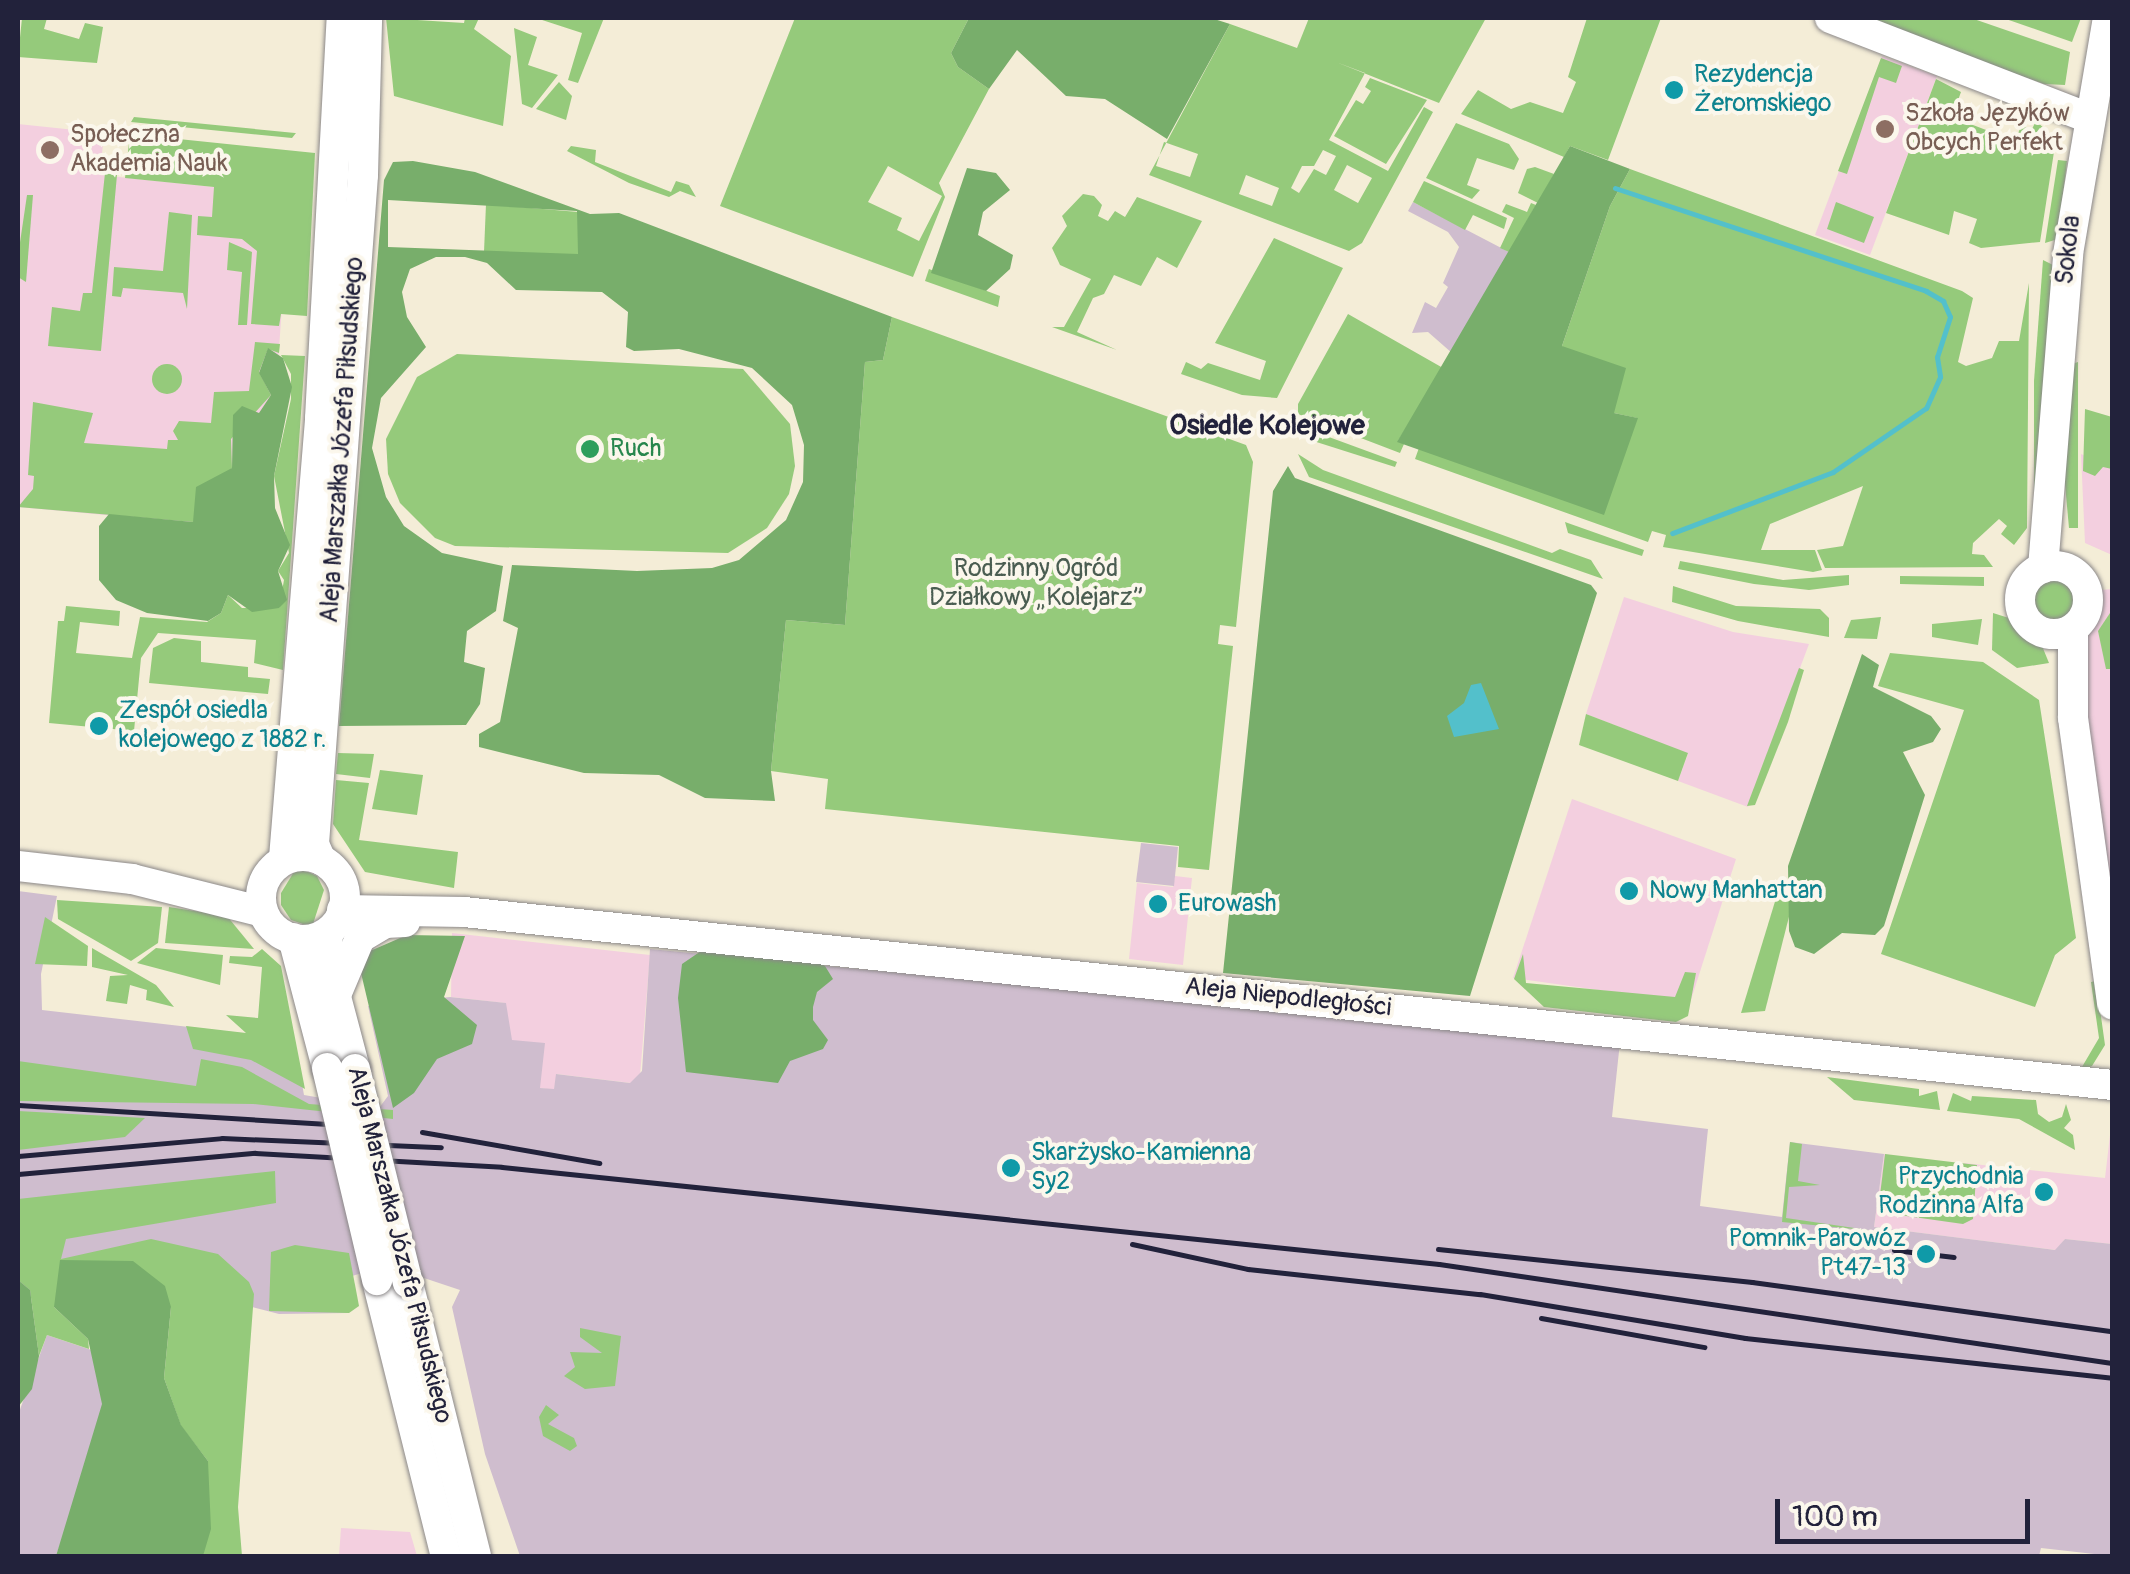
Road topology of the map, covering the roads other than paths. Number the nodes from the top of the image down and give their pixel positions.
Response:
1 (342, 18) edge
2 (366, 18) edge
3 (1830, 18) edge
4 (2108, 18) edge
5 (2086, 117) junction
6 (2055, 568) junction
7 (2058, 631) junction
8 (284, 858) junction
9 (321, 860) junction
10 (18, 866) edge
11 (264, 898) junction
12 (337, 910) junction
13 (464, 912) junction
14 (428, 914) junction
15 (293, 938) junction
16 (336, 995) junction
17 (2112, 1004) edge
18 (341, 1068) junction
19 (2112, 1085) edge
20 (446, 1556) edge
21 (476, 1556) edge

1 - 8 street, Aleja Marszałka Józefa Piłsudskiego
2 - 9 street, Aleja Marszałka Józefa Piłsudskiego
3 - 5 street
4 - 5 street, Sokola
5 - 6 street, Sokola
6 - 7 street
6 - 7 street
7 - 17 street
8 - 9 street
8 - 11 street
9 - 12 street
10 - 11 street
11 - 15 street
12 - 13 street, Aleja Niepodległości
12 - 14 street, Aleja Niepodległości
12 - 15 street
12 - 16 street, Aleja Marszałka Józefa Piłsudskiego
13 - 14 street, Aleja Niepodległości
13 - 19 street, Aleja Niepodległości
14 - 16 street
15 - 18 street, Aleja Marszałka Józefa Piłsudskiego
16 - 18 street, Aleja Marszałka Józefa Piłsudskiego
18 - 20 street, Aleja Marszałka Józefa Piłsudskiego, bridge
18 - 21 street, Aleja Marszałka Józefa Piłsudskiego, bridge

